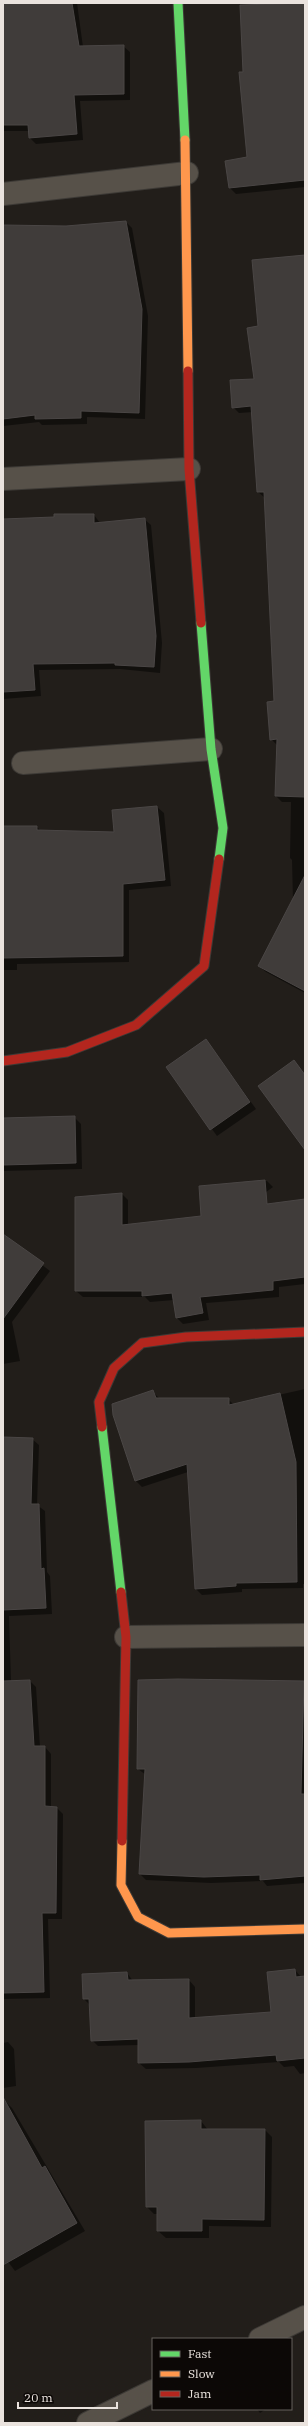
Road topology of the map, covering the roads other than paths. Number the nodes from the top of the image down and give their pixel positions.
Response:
1 (178, 3) edge
2 (187, 173) junction
3 (3, 194) edge
4 (189, 469) junction
5 (3, 479) edge
6 (211, 749) junction
7 (23, 763) dead end
8 (3, 1061) edge
9 (305, 1332) edge
10 (305, 1635) edge
11 (126, 1637) junction
12 (305, 1929) edge
13 (305, 2317) edge
14 (262, 2338) edge
15 (152, 2391) edge
16 (88, 2423) edge

1 - 2 street
2 - 3 street
2 - 4 street
4 - 5 street
4 - 6 street
6 - 7 street
6 - 8 street
9 - 11 street
10 - 11 street
11 - 12 street
13 - 14 street
15 - 16 street

